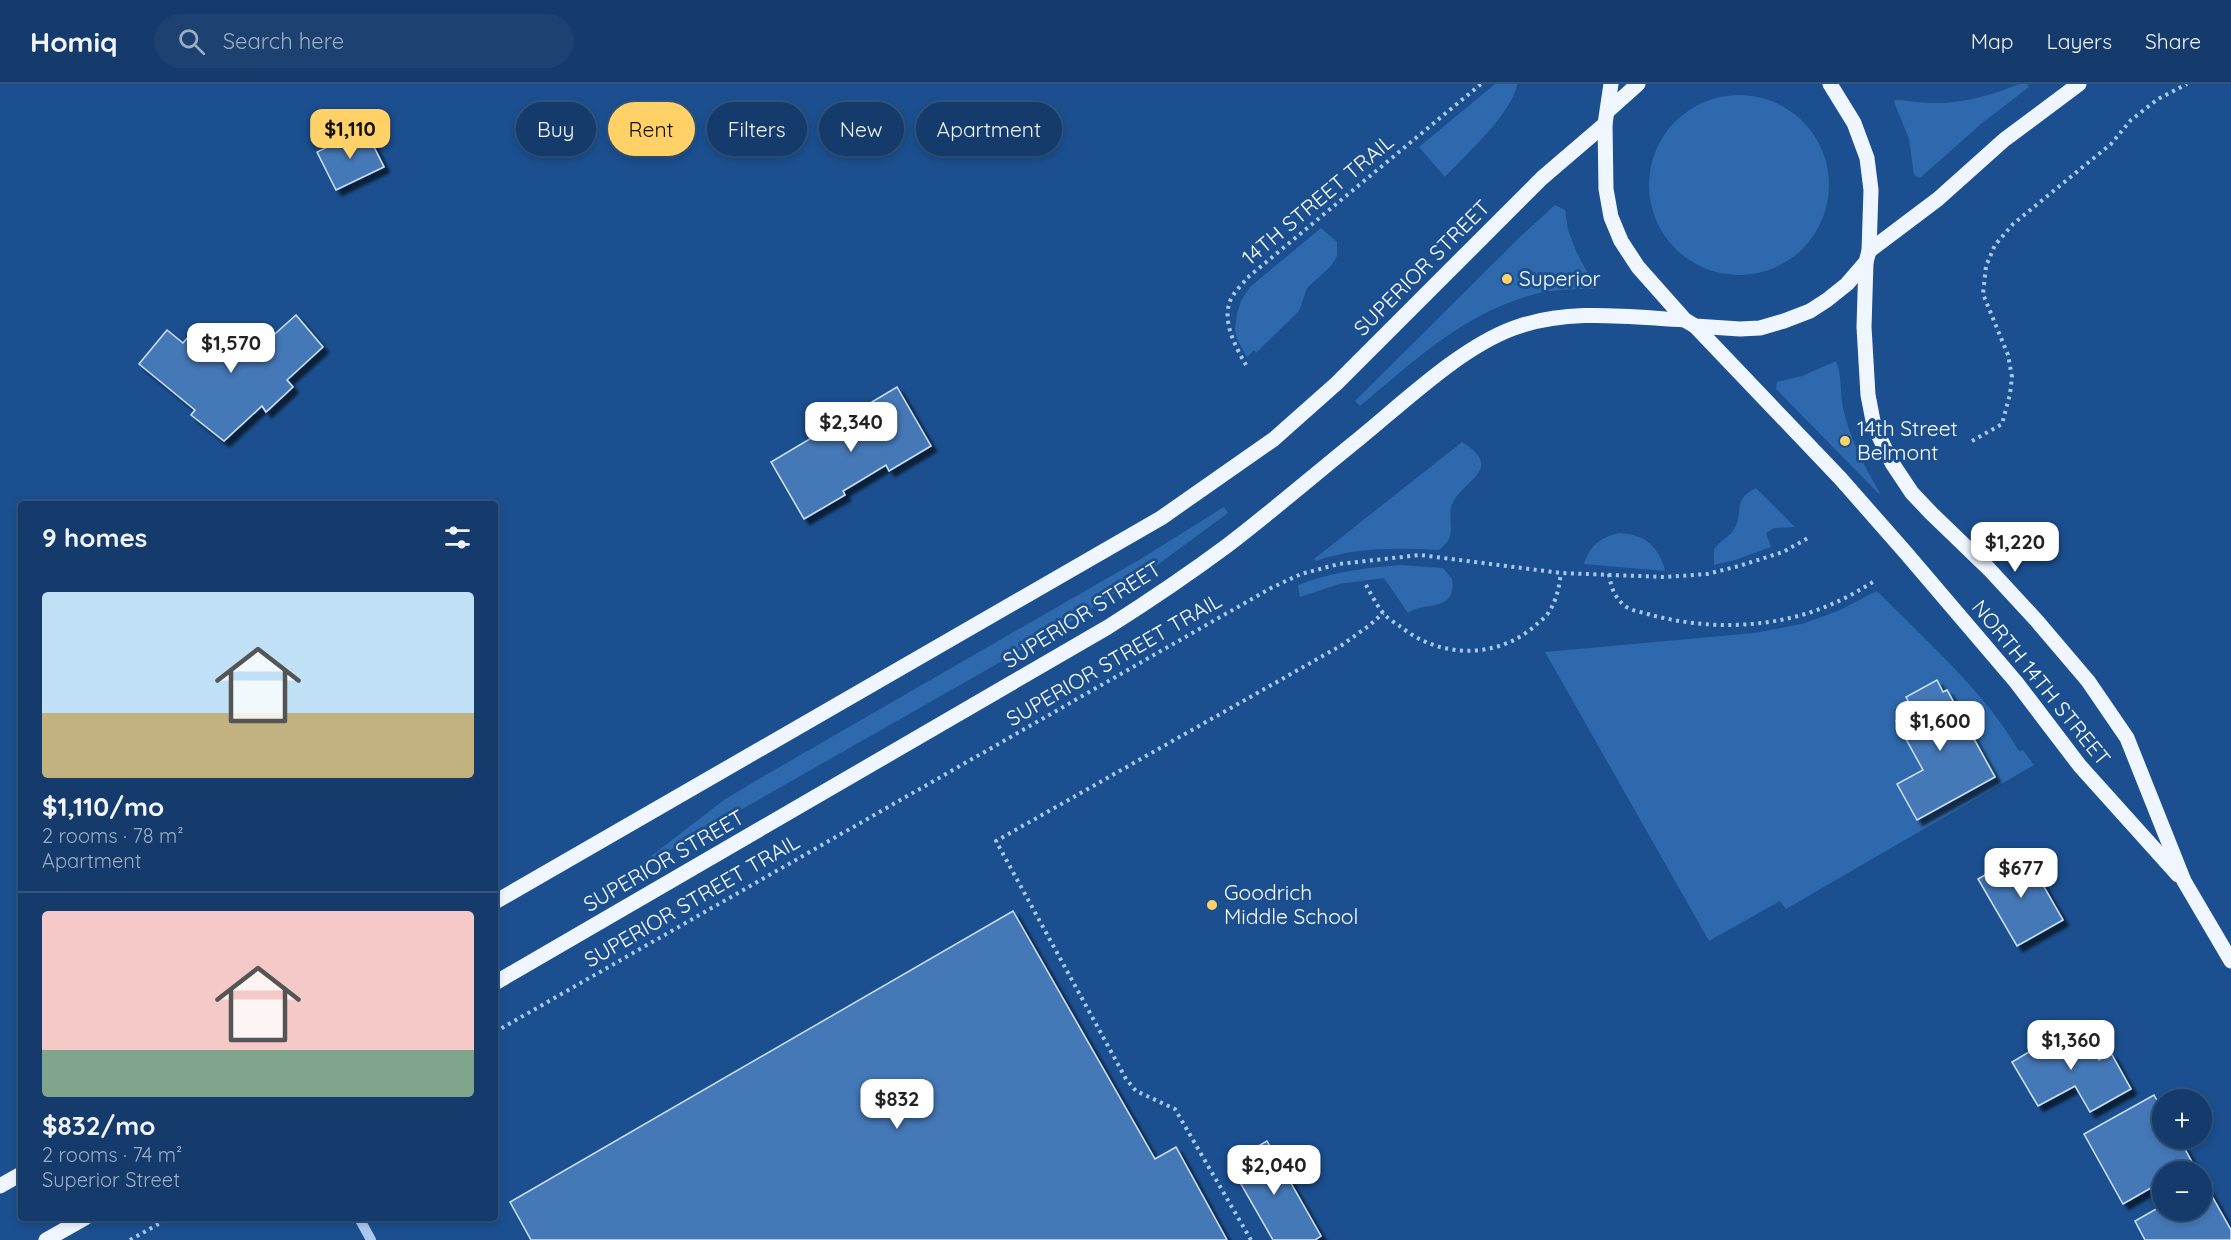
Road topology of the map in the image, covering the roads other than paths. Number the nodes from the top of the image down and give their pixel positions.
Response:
1 (1611, 84) edge
2 (1638, 84) edge
3 (1830, 84) edge
4 (2079, 84) edge
5 (1607, 117) junction
6 (1868, 256) junction
7 (1690, 323) junction
8 (2184, 881) junction
9 (498, 900) edge
10 (2231, 961) edge
11 (498, 981) edge
12 (18, 1176) edge
13 (0, 1186) edge
14 (80, 1221) edge
15 (361, 1221) edge
16 (46, 1240) edge
17 (371, 1240) edge

1 - 5 main road
2 - 5 main road, SUPERIOR STREET
3 - 6 main road, NORTH 14TH STREET
4 - 6 main road
5 - 7 main road, NORTH 14TH STREET
5 - 9 main road, SUPERIOR STREET
6 - 7 main road, SUPERIOR STREET
6 - 8 main road, NORTH 14TH STREET
7 - 8 main road, NORTH 14TH STREET
7 - 11 main road, SUPERIOR STREET
8 - 10 main road, NORTH 14TH STREET
12 - 13 main road
14 - 16 main road
15 - 17 street

